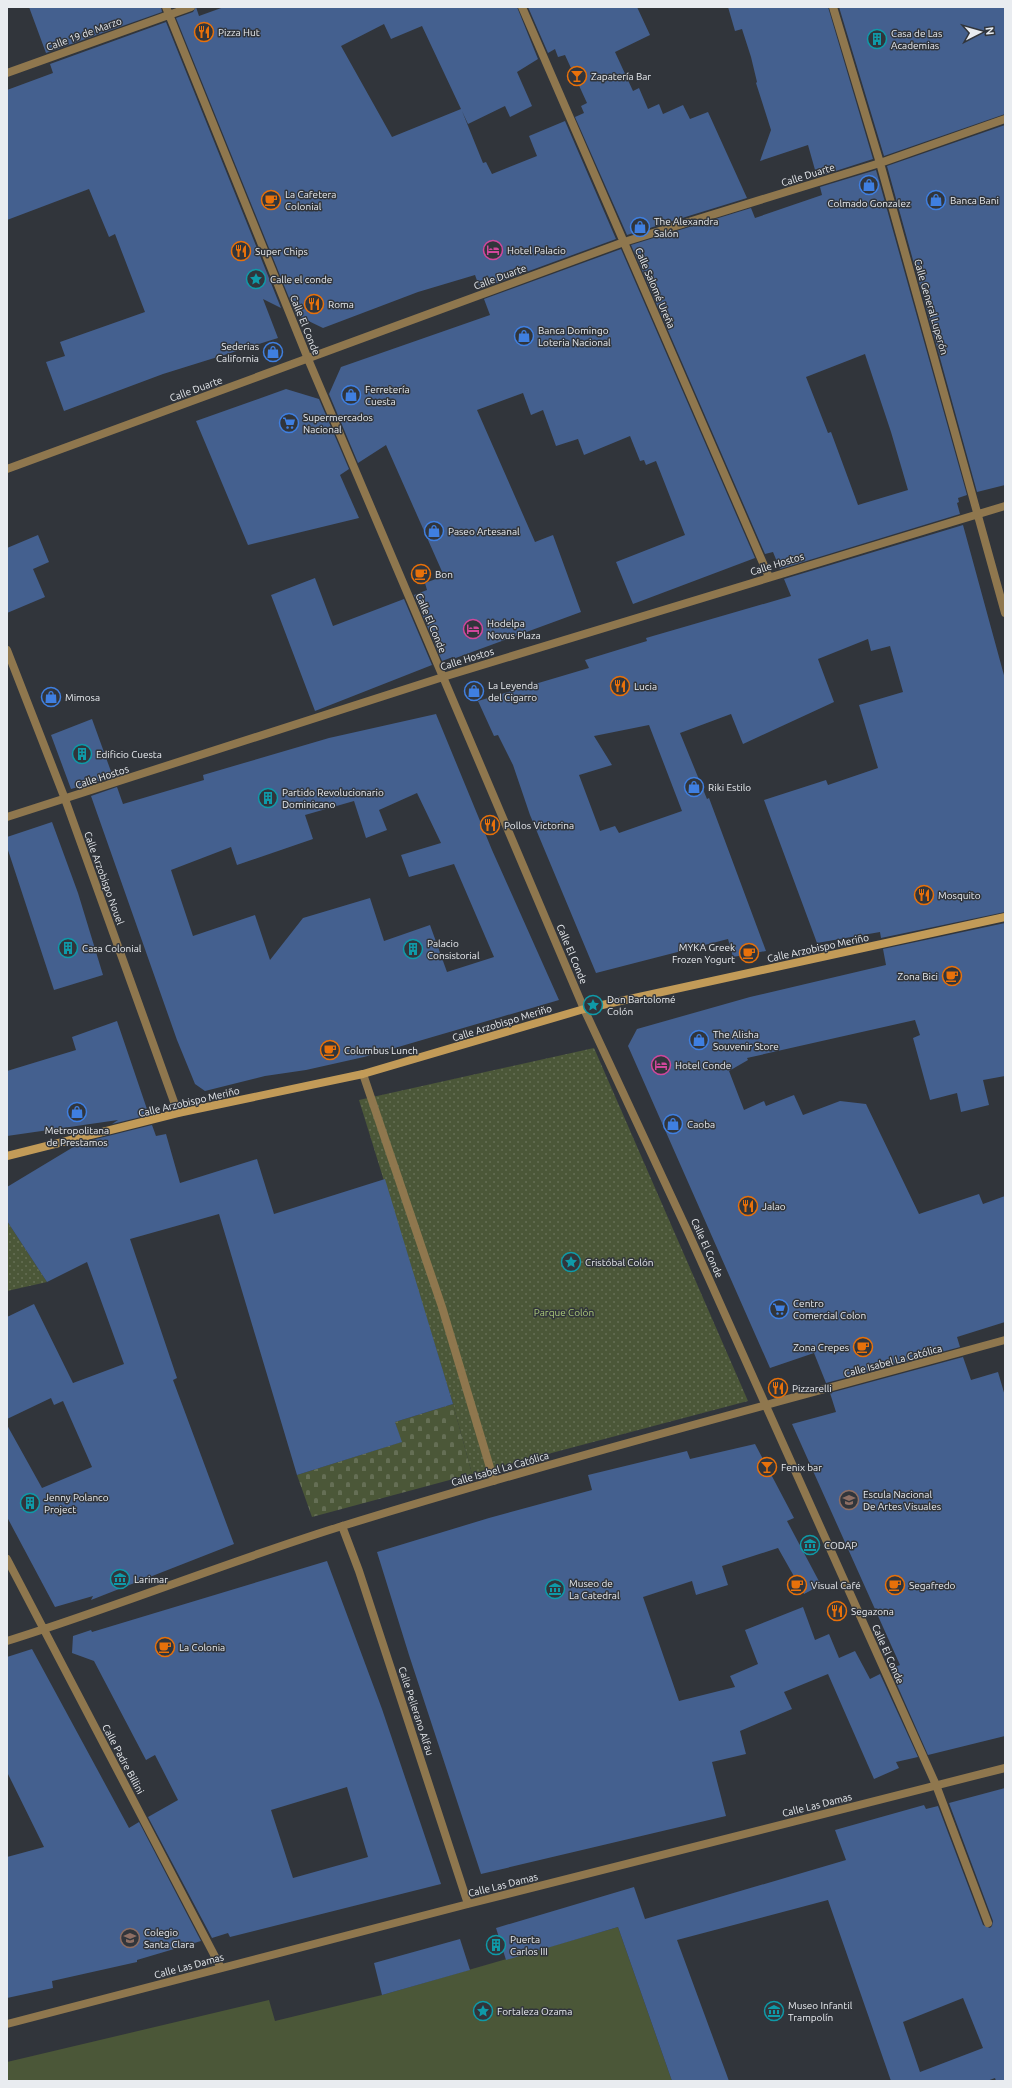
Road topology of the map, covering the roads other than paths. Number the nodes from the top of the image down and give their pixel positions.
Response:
1 (191, 7) edge
2 (522, 7) edge
3 (834, 7) edge
4 (168, 10) edge
5 (7, 74) edge
6 (1005, 119) edge
7 (880, 163) junction
8 (624, 242) junction
9 (308, 359) junction
10 (7, 469) edge
11 (1005, 506) edge
12 (978, 514) junction
13 (769, 577) junction
14 (1005, 613) edge
15 (7, 650) edge
16 (442, 677) junction
17 (65, 799) junction
18 (7, 817) edge
19 (1005, 917) edge
20 (584, 1009) junction
21 (363, 1074) junction
22 (178, 1113) junction
23 (7, 1156) edge
24 (1005, 1340) edge
25 (767, 1406) junction
26 (494, 1481) junction
27 (342, 1526) junction
28 (7, 1559) edge
29 (44, 1629) junction
30 (7, 1641) edge
31 (1005, 1768) edge
32 (936, 1785) junction
33 (468, 1904) junction
34 (988, 1923) dead end
35 (221, 1968) junction
36 (7, 2024) edge

1 - 4 street, Calle 19 de Marzo
2 - 8 street, Calle Salomé Ureña
3 - 7 street, Calle General Luperón
4 - 5 street, Calle 19 de Marzo
4 - 9 street, Calle El Conde
6 - 7 street, Calle Duarte
7 - 8 street, Calle Duarte
7 - 12 street, Calle General Luperón
8 - 9 street, Calle Duarte
8 - 13 street, Calle Salomé Ureña
9 - 10 street, Calle Duarte
9 - 16 street, Calle El Conde
11 - 12 street, Calle Hostos
12 - 13 street, Calle Hostos
12 - 14 street, Calle General Luperón
13 - 16 street, Calle Hostos
15 - 17 street, Calle Arzobispo Nouel
16 - 17 street, Calle Hostos
16 - 20 street, Calle El Conde
17 - 18 street, Calle Hostos
17 - 22 street, Calle Arzobispo Nouel
19 - 20 street, Calle Arzobispo Meriño
20 - 21 street, Calle Arzobispo Meriño
20 - 25 street, Calle El Conde
21 - 22 street, Calle Arzobispo Meriño
21 - 26 street
22 - 23 street, Calle Arzobispo Meriño
24 - 25 street, Calle Isabel La Católica
25 - 26 street, Calle Isabel La Católica
25 - 32 street, Calle El Conde
26 - 27 street, Calle Isabel La Católica
27 - 29 street, Calle Isabel La Católica
27 - 33 street, Calle Pellerano Alfau
28 - 29 street, Calle Padre Billini
29 - 30 street, Calle Isabel La Católica
29 - 35 street, Calle Padre Billini
31 - 32 street, Calle Las Damas
32 - 33 street, Calle Las Damas
32 - 34 street, Calle El Conde
33 - 35 street, Calle Las Damas
35 - 36 street, Calle Las Damas

